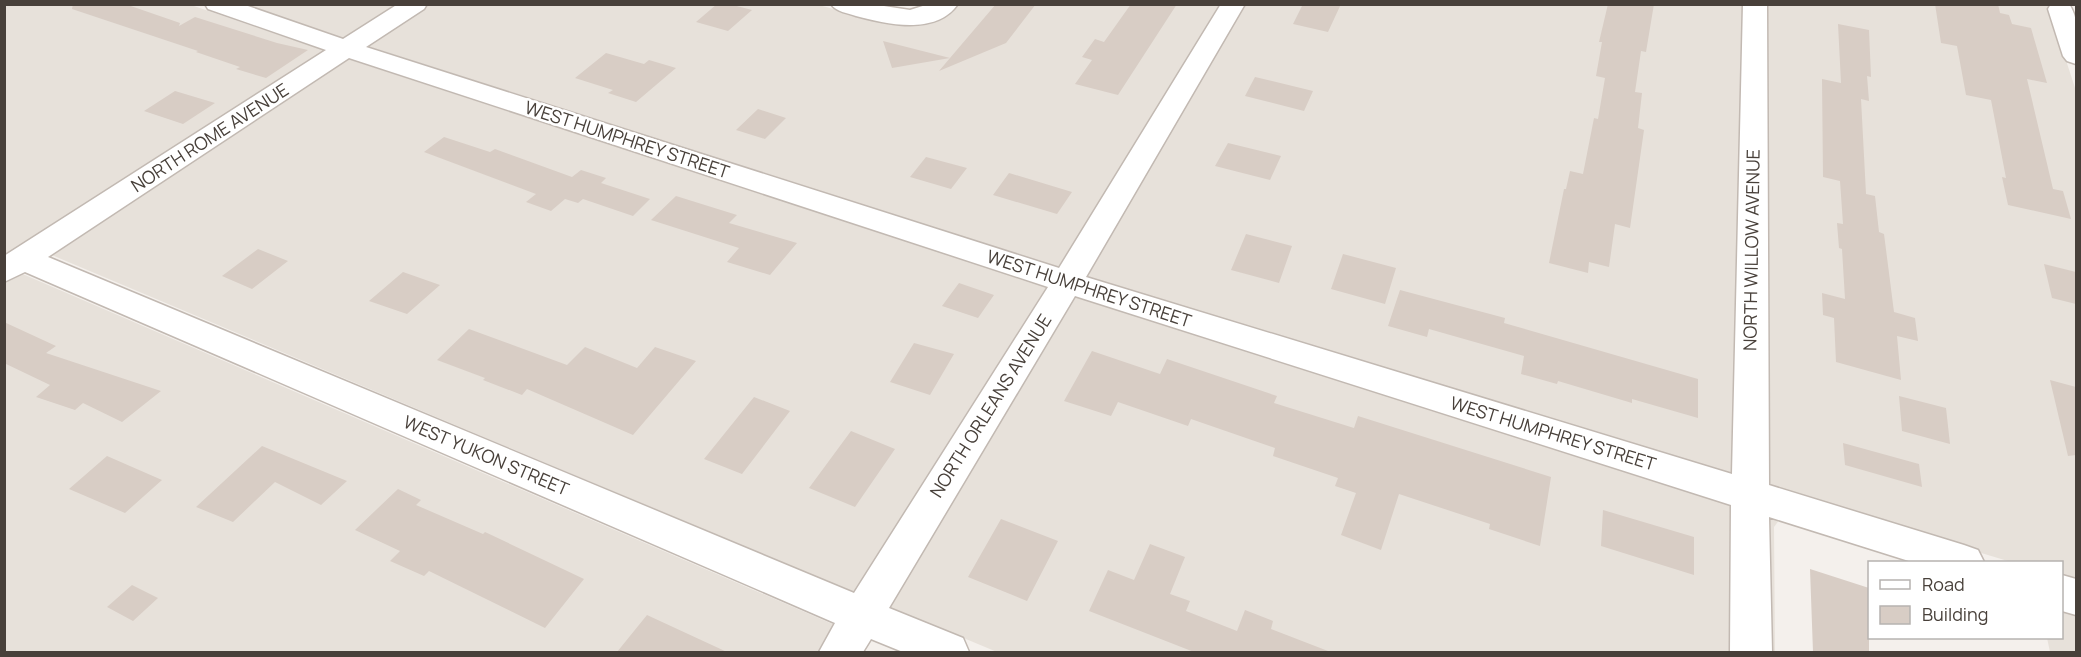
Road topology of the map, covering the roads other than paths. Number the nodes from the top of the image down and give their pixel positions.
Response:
1 (218, 4) edge
2 (415, 4) edge
3 (843, 4) edge
4 (946, 4) edge
5 (1233, 4) edge
6 (1755, 4) edge
7 (2060, 9) dead end
8 (346, 49) junction
9 (2076, 56) edge
10 (14, 265) edge
11 (1067, 282) junction
12 (1750, 496) junction
13 (1961, 561) edge
14 (862, 616) junction
15 (840, 652) edge
16 (948, 652) edge
17 (1751, 652) edge

1 - 8 street, WEST HUMPHREY STREET
2 - 8 street, NORTH ROME AVENUE
3 - 4 street
5 - 11 street, NORTH ORLEANS AVENUE
6 - 12 street, NORTH WILLOW AVENUE
7 - 9 street
8 - 10 street, NORTH ROME AVENUE
8 - 11 street, WEST HUMPHREY STREET
10 - 14 street, WEST YUKON STREET
11 - 12 street, WEST HUMPHREY STREET
11 - 14 street, NORTH ORLEANS AVENUE
12 - 13 street, WEST HUMPHREY STREET
12 - 17 street, NORTH WILLOW AVENUE
14 - 15 street, NORTH ORLEANS AVENUE
14 - 16 street, WEST YUKON STREET

